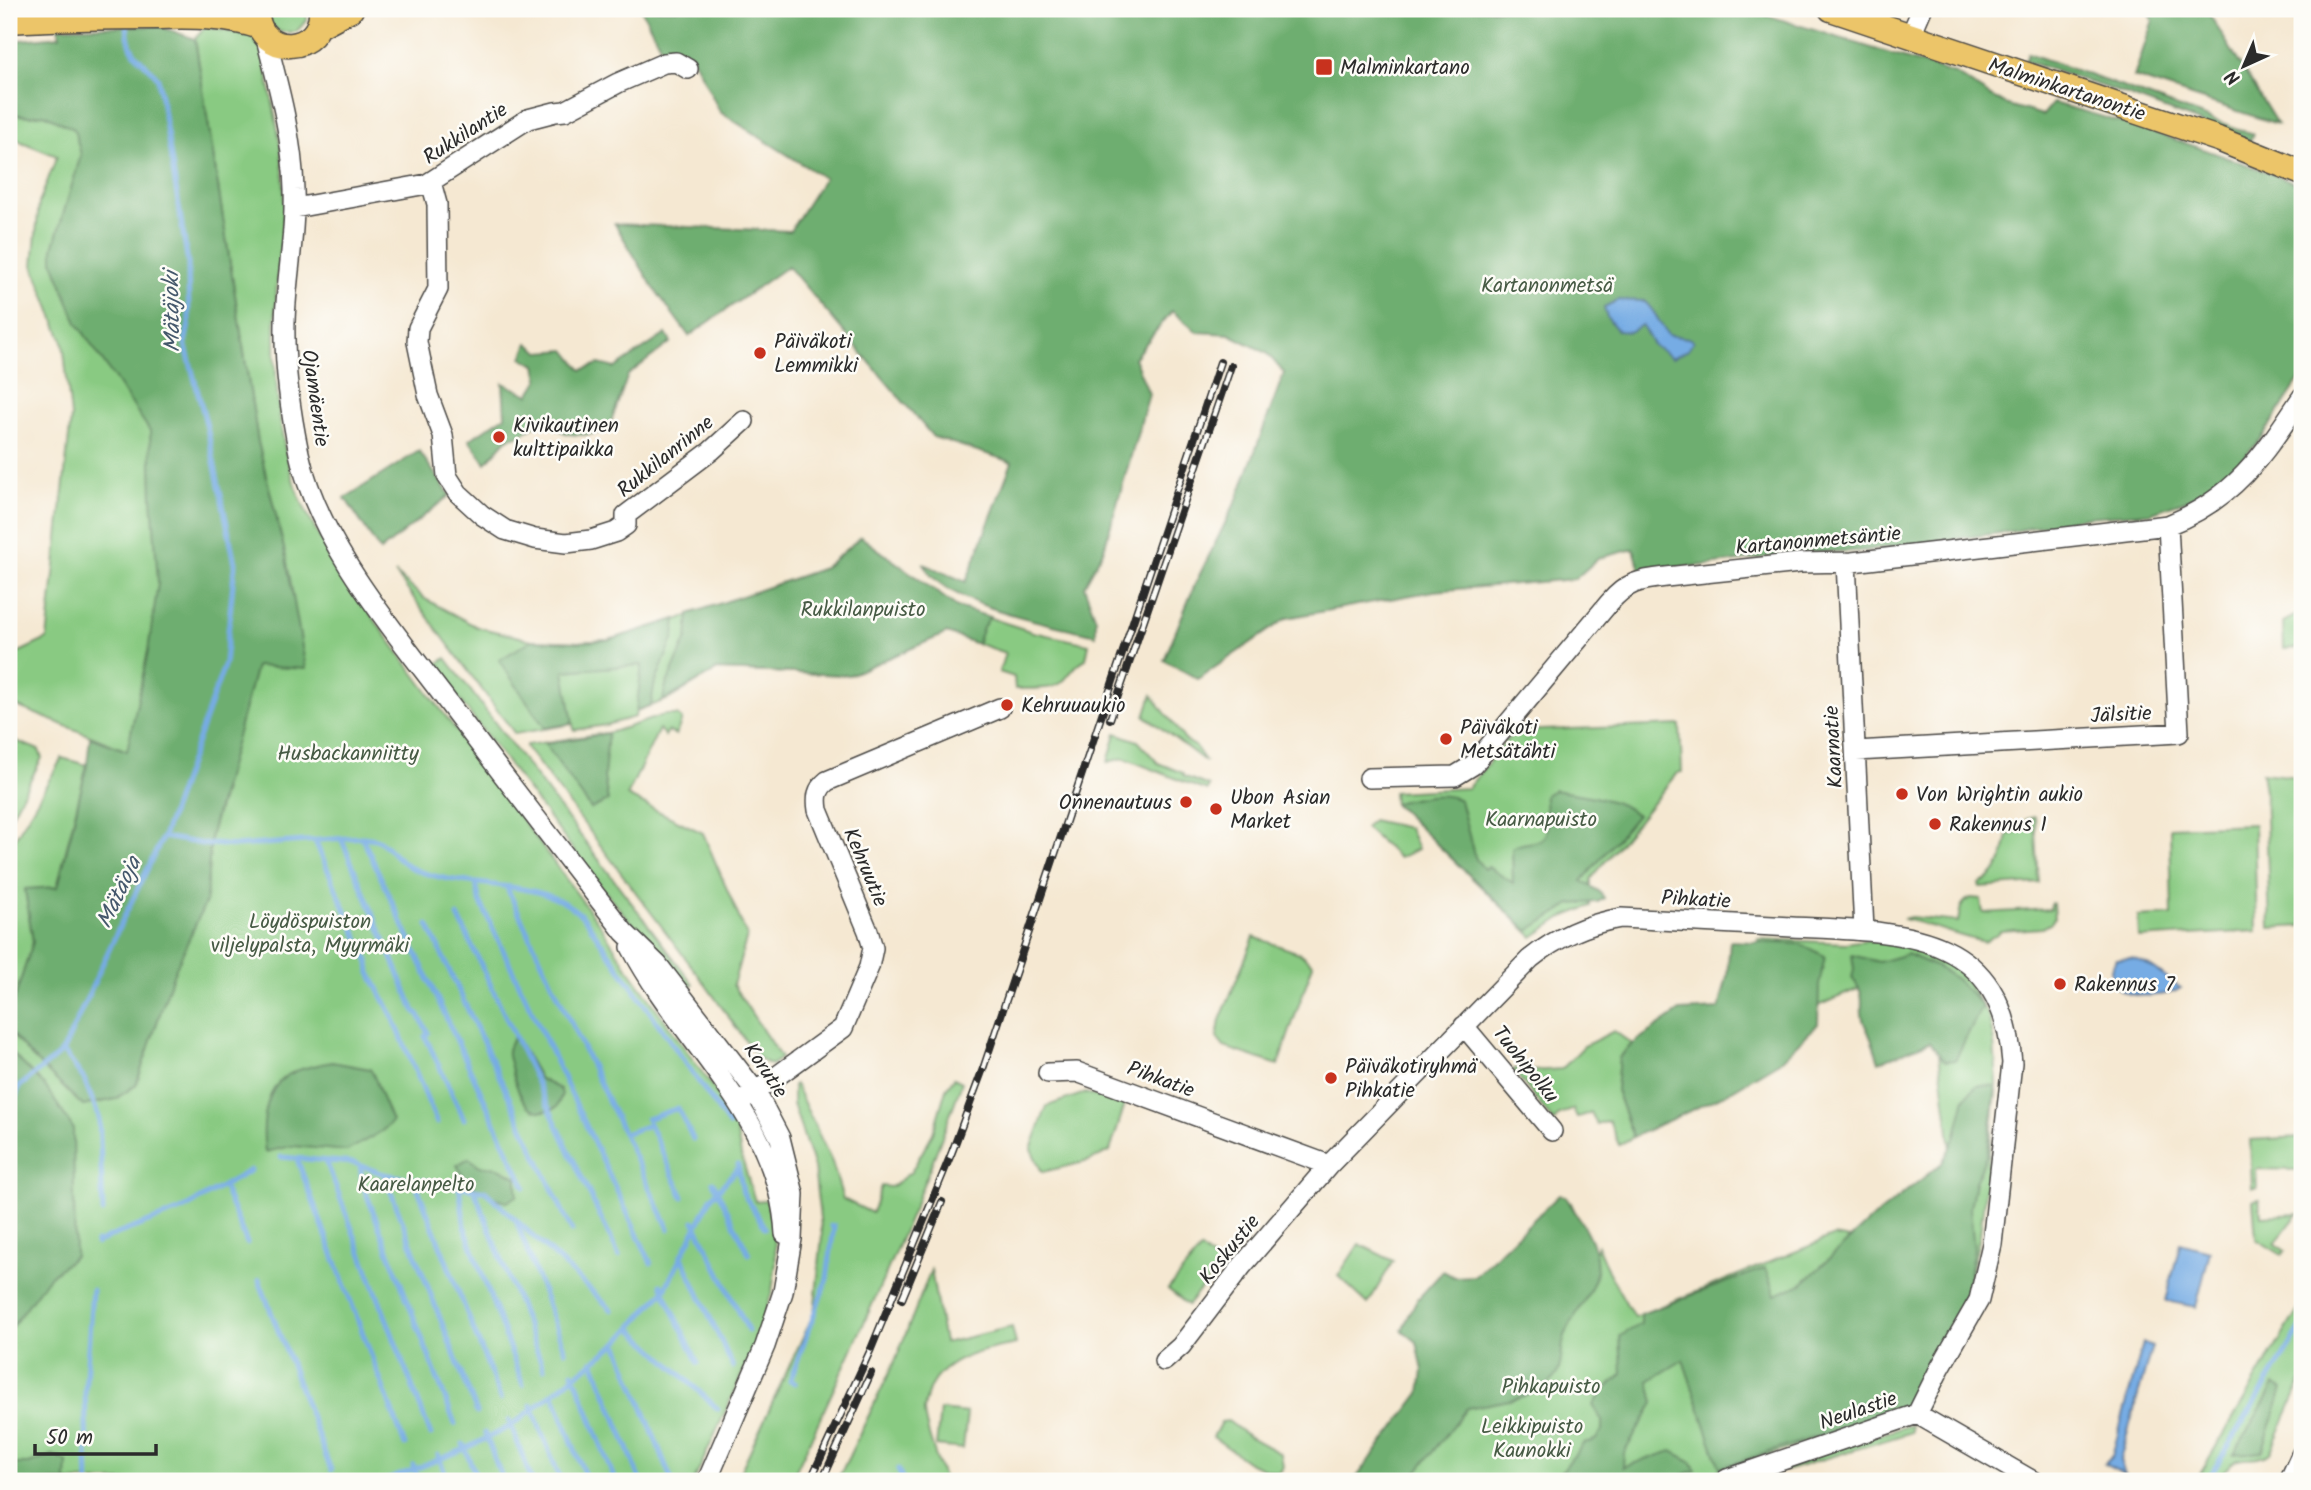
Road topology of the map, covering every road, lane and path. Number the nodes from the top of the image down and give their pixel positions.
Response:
1 (351, 9) edge
2 (1831, 9) edge
3 (1905, 9) edge
4 (1922, 9) edge
5 (210, 12) edge
6 (320, 17) edge
7 (9, 21) edge
8 (260, 24) edge
9 (1910, 37) junction
10 (296, 45) junction
11 (688, 69) dead end
12 (278, 92) junction
13 (2302, 173) edge
14 (431, 182) junction
15 (295, 208) junction
16 (2302, 397) edge
17 (744, 421) dead end
18 (2168, 525) junction
19 (1846, 562) junction
20 (428, 676) joint
21 (1000, 708) dead end
22 (1856, 751) junction
23 (1369, 778) dead end
24 (1864, 930) junction
25 (1464, 1026) junction
26 (1048, 1073) dead end
27 (748, 1098) junction
28 (1552, 1130) dead end
29 (1329, 1165) junction
30 (1164, 1360) dead end
31 (1917, 1414) junction
32 (2302, 1453) edge
33 (1727, 1479) dead end
34 (707, 1481) edge
35 (2033, 1481) edge
36 (2289, 1481) edge

1 - 6 main road
2 - 9 main road, Malminkartanontie
3 - 9 street
4 - 9 street
5 - 7 main road
5 - 8 main road
6 - 10 main road
8 - 10 main road
8 - 12 street, Ojamäentie
9 - 13 main road, Malminkartanontie
10 - 12 street, Ojamäentie
11 - 14 street, Rukkilantie
12 - 15 street, Ojamäentie
14 - 15 street, Rukkilantie
14 - 17 street, Rukkilanrinne
15 - 20 street, Ojamäentie
16 - 18 street, Kartanonmetsäntie
18 - 19 street, Kartanonmetsäntie
18 - 22 street, Jälsitie
19 - 22 street, Kaarnatie
19 - 23 street, Kartanonmetsäntie
20 - 27 street, Korutie
21 - 27 street, Kehruutie
22 - 24 street, Kaarnatie
24 - 25 street, Pihkatie
24 - 31 street, Pihkatie
25 - 28 street, Tuohipolku
25 - 29 street, Pihkatie
26 - 29 street, Pihkatie
27 - 34 street, Korutie
29 - 30 street, Koskustie
31 - 33 street, Neulastie
31 - 35 street, Neulastie
32 - 36 street

